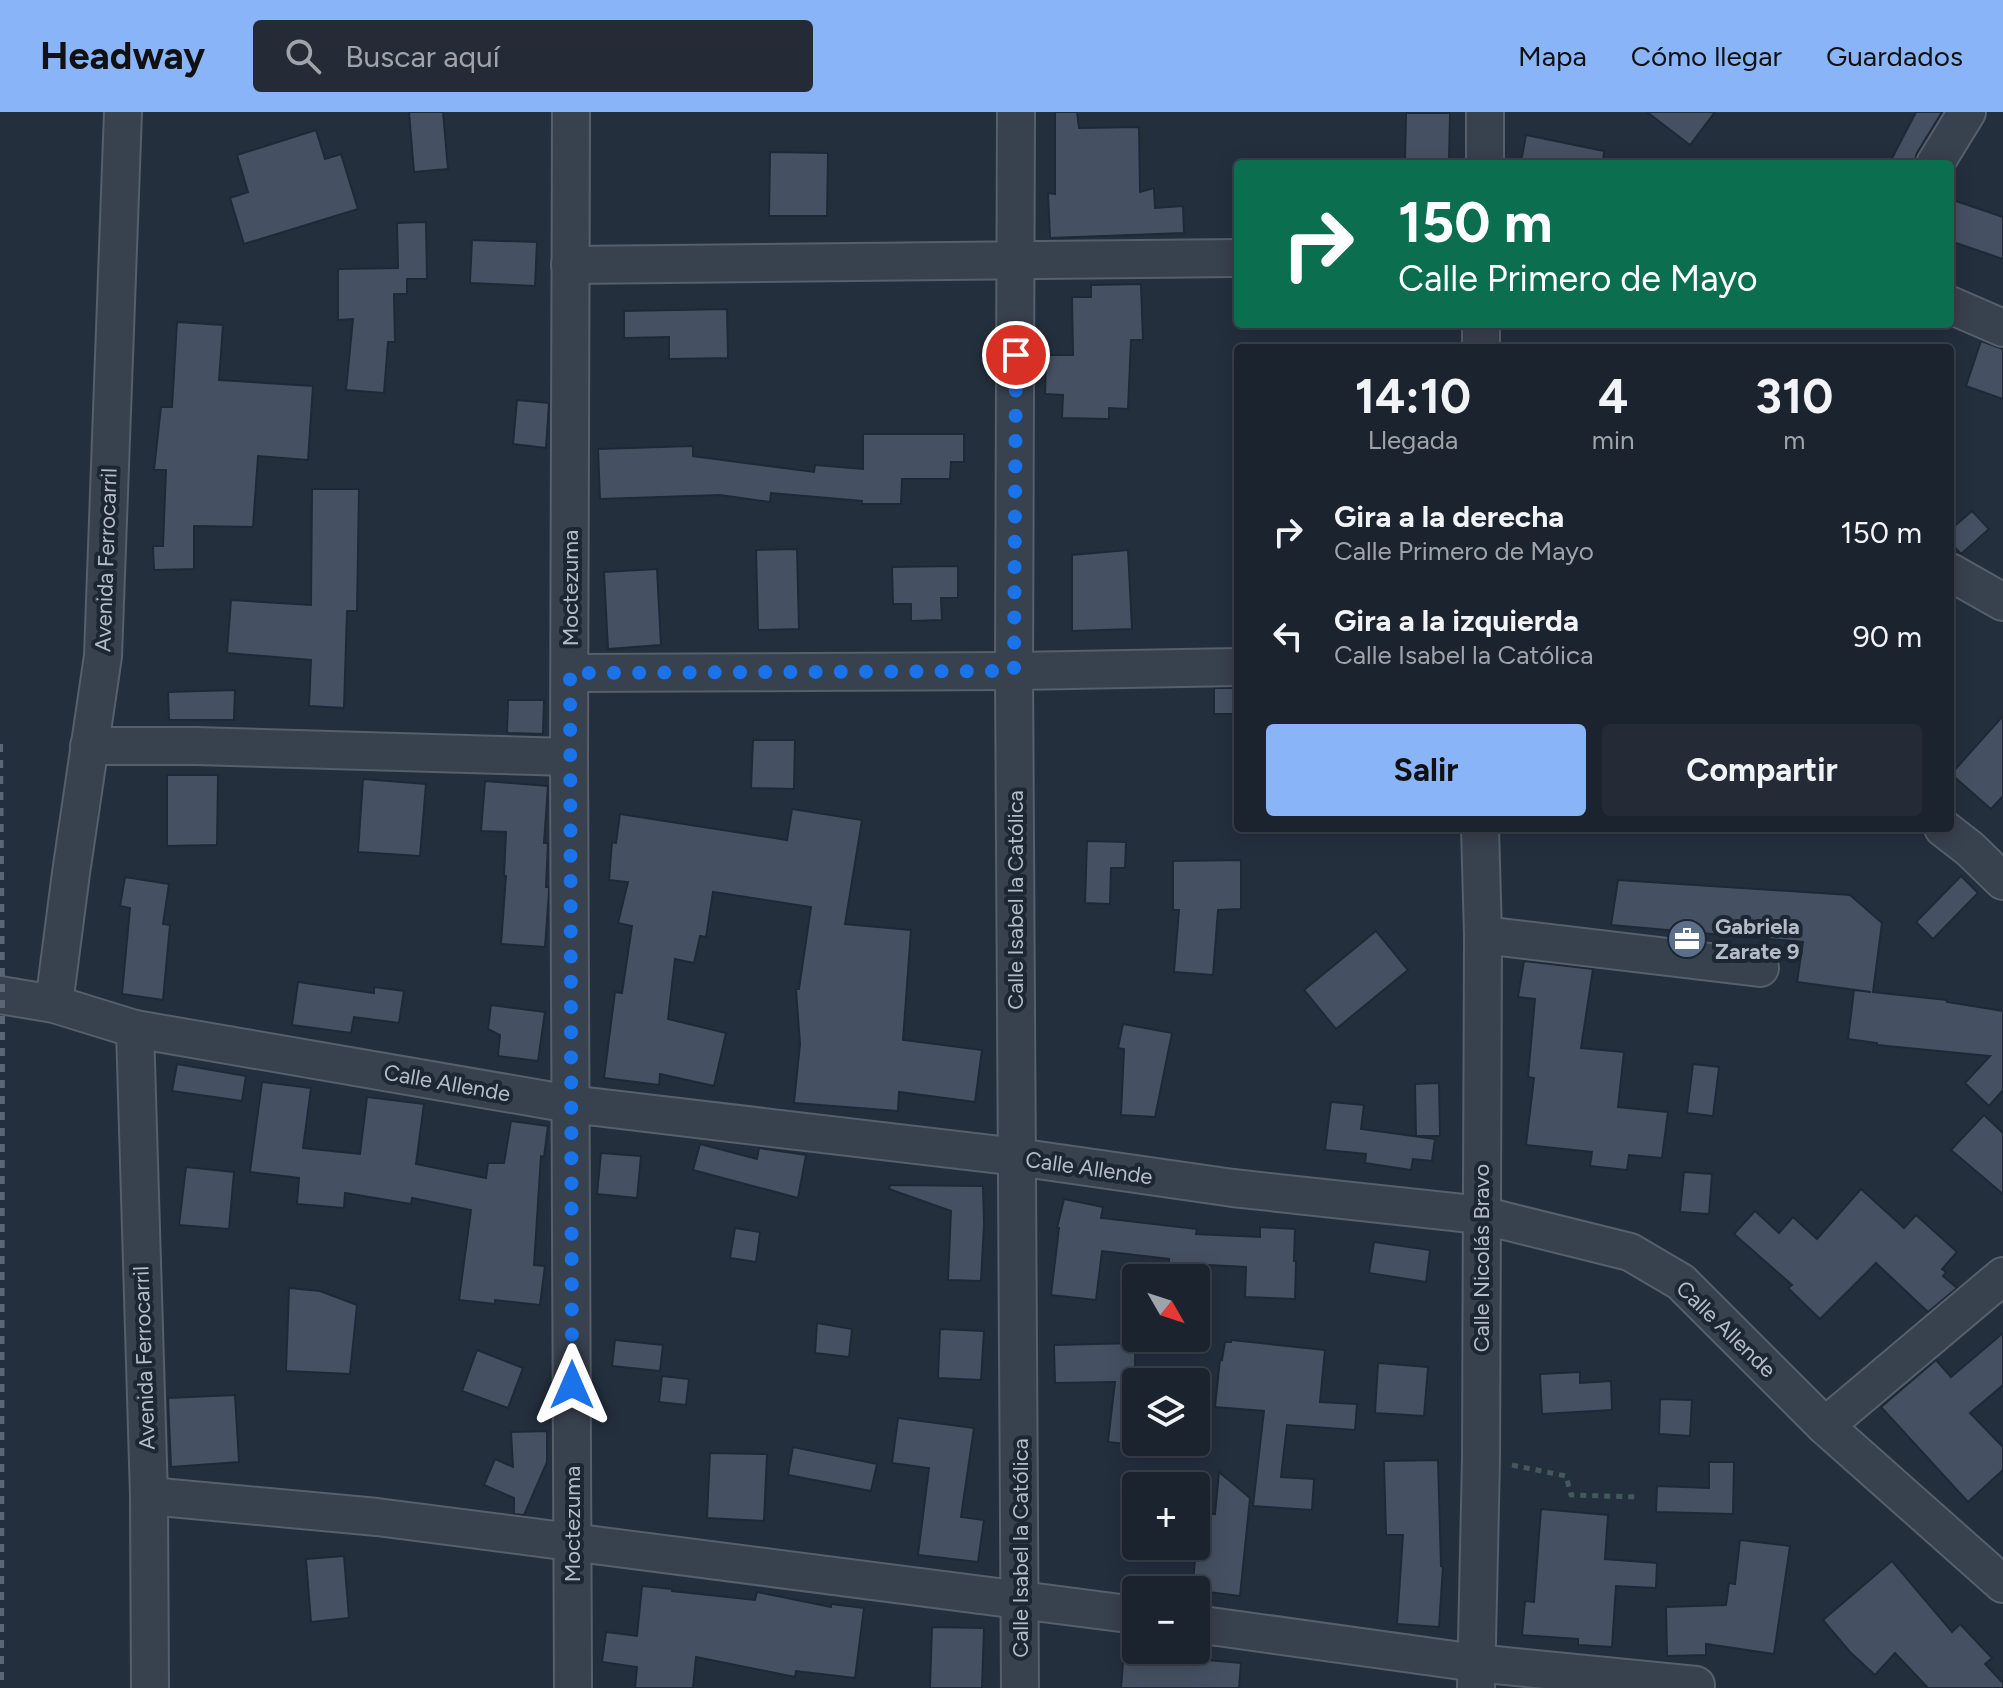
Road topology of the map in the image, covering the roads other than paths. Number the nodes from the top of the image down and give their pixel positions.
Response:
1 (123, 112) edge
2 (571, 112) edge
3 (1016, 112) edge
4 (1485, 112) edge
5 (1967, 112) edge
6 (1485, 160) edge
7 (1937, 160) edge
8 (1234, 258) edge
9 (1016, 260) junction
10 (570, 265) junction
11 (1954, 307) edge
12 (2003, 328) edge
13 (1954, 574) edge
14 (2002, 600) edge
15 (1234, 667) edge
16 (1014, 671) junction
17 (570, 673) junction
18 (89, 746) junction
19 (569, 757) junction
20 (1480, 832) edge
21 (1948, 832) edge
22 (2003, 881) edge
23 (1483, 935) junction
24 (1760, 968) dead end
25 (0, 995) edge
26 (54, 1004) junction
27 (135, 1029) junction
28 (570, 1104) junction
29 (1017, 1157) junction
30 (1481, 1215) junction
31 (2003, 1276) edge
32 (1825, 1426) junction
33 (149, 1496) junction
34 (572, 1542) junction
35 (2003, 1584) edge
36 (1021, 1599) junction
37 (1122, 1613) edge
38 (1210, 1627) edge
39 (1476, 1676) edge
40 (1696, 1685) dead end
41 (150, 1688) edge
42 (573, 1688) edge
43 (1020, 1688) edge

1 - 18 street, Avenida Ferrocarril
2 - 10 street, Moctezuma
3 - 9 street, Calle Isabel la Católica
4 - 6 street
5 - 7 street
8 - 9 street
9 - 10 street
9 - 16 street, Calle Isabel la Católica
10 - 17 street, Moctezuma
11 - 12 street
13 - 14 street
15 - 16 street
16 - 17 street
16 - 29 street, Calle Isabel la Católica
17 - 19 street, Moctezuma
18 - 19 street
18 - 26 street, Avenida Ferrocarril
19 - 28 street, Moctezuma
20 - 23 street, Calle Nicolás Bravo
21 - 22 street
23 - 24 street
23 - 30 street, Calle Nicolás Bravo
25 - 26 street, Calle Allende
26 - 27 street, Calle Allende
27 - 28 street, Calle Allende
27 - 33 street, Avenida Ferrocarril
28 - 29 street, Calle Allende
28 - 34 street, Moctezuma
29 - 30 street, Calle Allende
29 - 36 street, Calle Isabel la Católica
30 - 32 street, Calle Allende
30 - 39 street, Calle Nicolás Bravo
31 - 32 street
32 - 35 street, Calle Allende
33 - 34 street
33 - 41 street, Avenida Ferrocarril
34 - 36 street
34 - 42 street, Moctezuma
36 - 37 street
36 - 43 street, Calle Isabel la Católica
38 - 39 street
39 - 40 street

